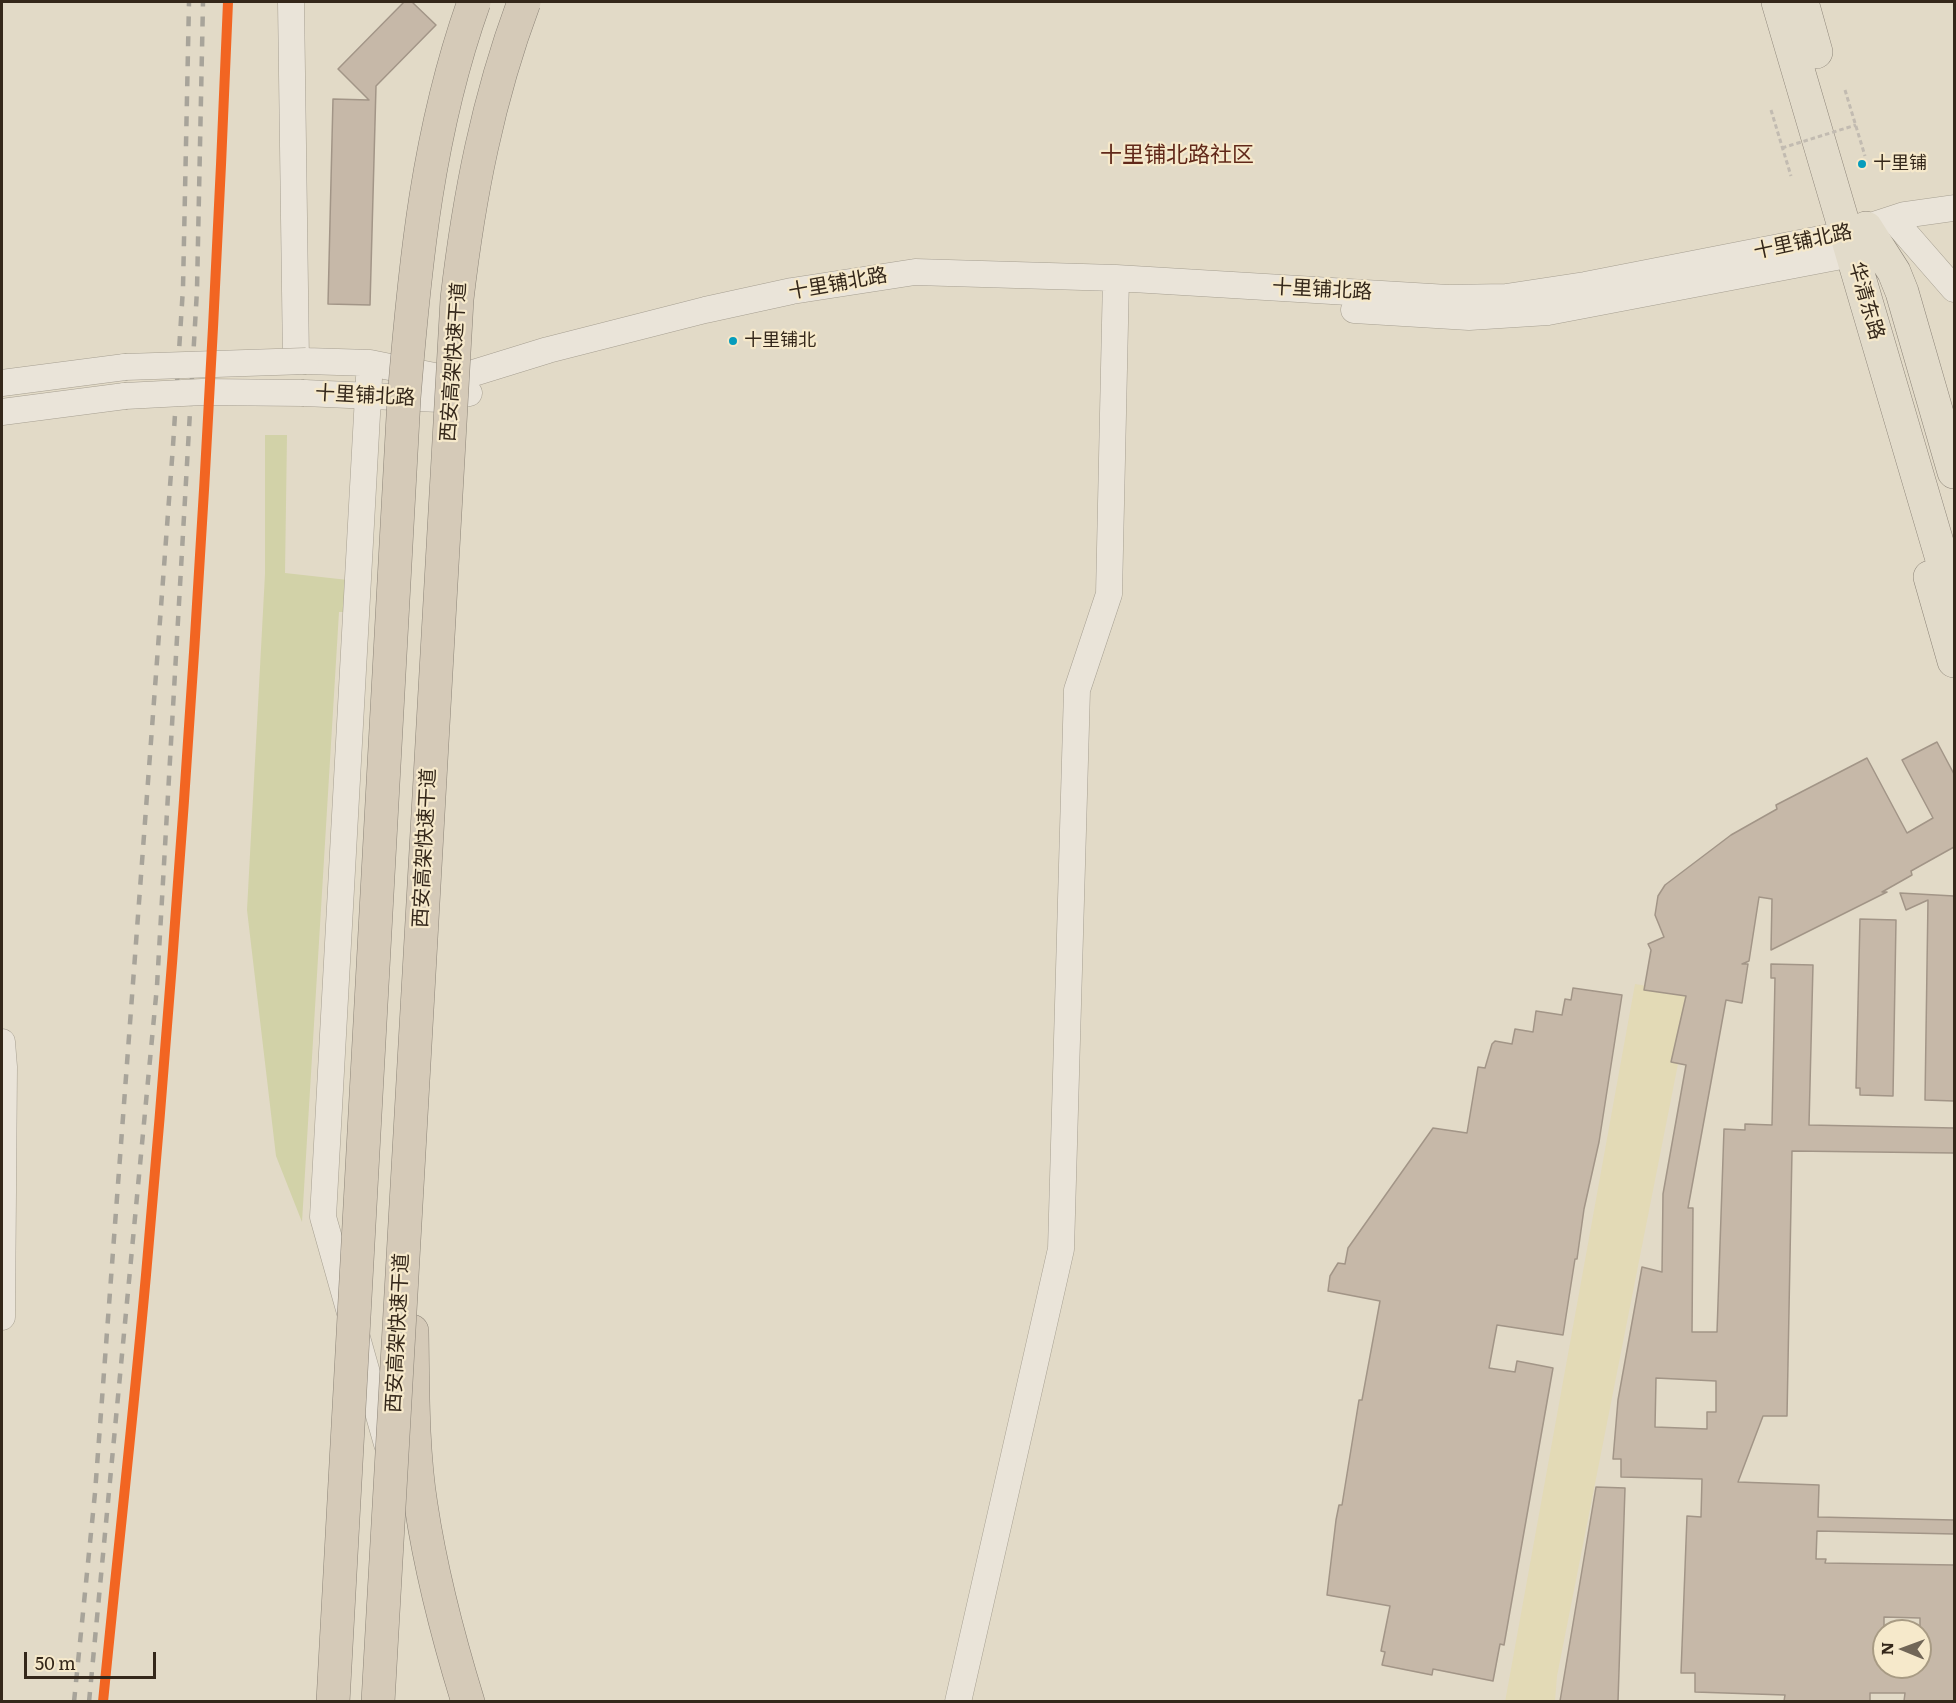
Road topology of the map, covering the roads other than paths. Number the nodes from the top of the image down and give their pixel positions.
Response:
1 (291, 2) edge
2 (474, 2) edge
3 (524, 2) edge
4 (1768, 2) edge
5 (1778, 2) edge
6 (1802, 2) edge
7 (1954, 208) edge
8 (1864, 233) junction
9 (1116, 286) junction
10 (1954, 290) edge
11 (1870, 317) junction
12 (301, 361) junction
13 (370, 363) junction
14 (2, 383) edge
15 (368, 395) junction
16 (2, 412) edge
17 (1954, 472) edge
18 (1954, 536) edge
19 (1954, 600) edge
20 (1954, 661) edge
21 (2, 1042) edge
22 (408, 1165) junction
23 (2, 1317) edge
24 (418, 1553) dead end
25 (339, 1563) junction
26 (324, 1701) edge
27 (333, 1701) edge
28 (378, 1701) edge
29 (468, 1701) edge
30 (958, 1701) edge

1 - 12 street
2 - 25 highway, bridge
3 - 22 highway, 西安高架快速干道, bridge
4 - 8 main road
5 - 8 main road, 华清东路
6 - 8 main road, 华清东路
7 - 8 street, 十里铺北路
8 - 9 street, 十里铺北路
8 - 10 street
8 - 11 main road, 华清东路
8 - 17 main road
8 - 18 main road, 华清东路
9 - 13 street, 十里铺北路
9 - 15 street, 十里铺北路
9 - 30 street
11 - 19 main road, 华清东路
11 - 20 main road
12 - 13 street, 十里铺北路
12 - 14 street, 十里铺北路, bridge
13 - 15 street
15 - 16 street, 十里铺北路, bridge
15 - 24 street
21 - 23 street
22 - 28 highway, 西安高架快速干道, bridge
22 - 29 highway, bridge
25 - 26 highway, bridge
25 - 27 highway, bridge

